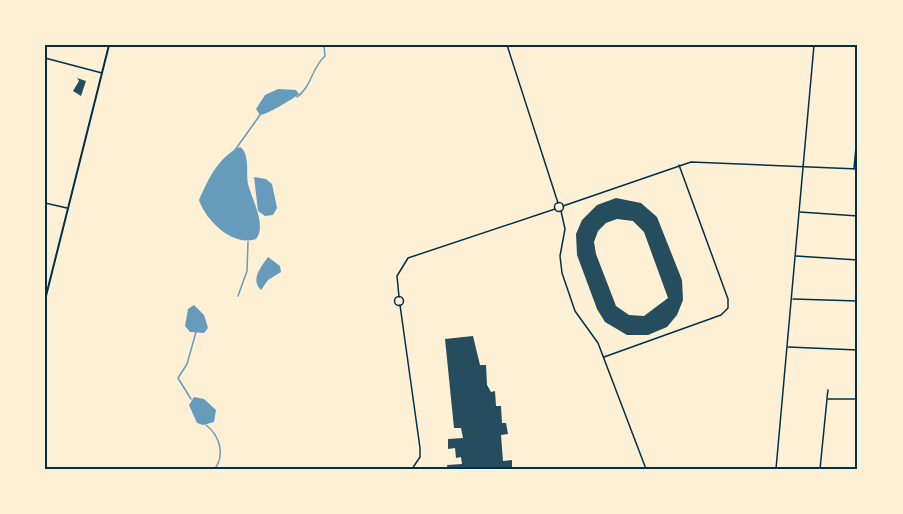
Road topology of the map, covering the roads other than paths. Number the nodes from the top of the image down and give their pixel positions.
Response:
1 (109, 45) edge
2 (507, 45) edge
3 (814, 45) edge
4 (45, 58) edge
5 (102, 73) junction
6 (858, 126) edge
7 (679, 165) junction
8 (803, 166) junction
9 (854, 169) junction
10 (858, 169) edge
11 (45, 203) edge
12 (558, 203) junction
13 (563, 206) junction
14 (68, 208) junction
15 (555, 209) junction
16 (561, 211) junction
17 (799, 212) junction
18 (858, 216) edge
19 (795, 256) junction
20 (858, 260) edge
21 (399, 297) junction
22 (791, 299) junction
23 (45, 300) edge
24 (858, 301) edge
25 (400, 305) junction
26 (787, 347) junction
27 (858, 350) edge
28 (604, 357) junction
29 (828, 390) dead end
30 (827, 399) junction
31 (858, 399) edge
32 (412, 469) edge
33 (646, 469) edge
34 (776, 469) edge
35 (820, 469) edge

1 - 5 main road
2 - 12 street
3 - 8 street
4 - 5 street
5 - 14 main road
6 - 9 street
7 - 8 street
7 - 13 street
7 - 28 street
8 - 9 street
8 - 17 street
9 - 10 street
11 - 14 street
12 - 13 street
12 - 15 street
13 - 16 street
14 - 23 main road
15 - 16 street
15 - 21 street
16 - 28 street
17 - 18 street
17 - 19 street
19 - 20 street
19 - 22 street
21 - 25 street
21 - 25 street
22 - 24 street
22 - 26 street
25 - 32 street
26 - 27 street
26 - 34 street
28 - 33 street
29 - 30 street
30 - 31 street
30 - 35 street

